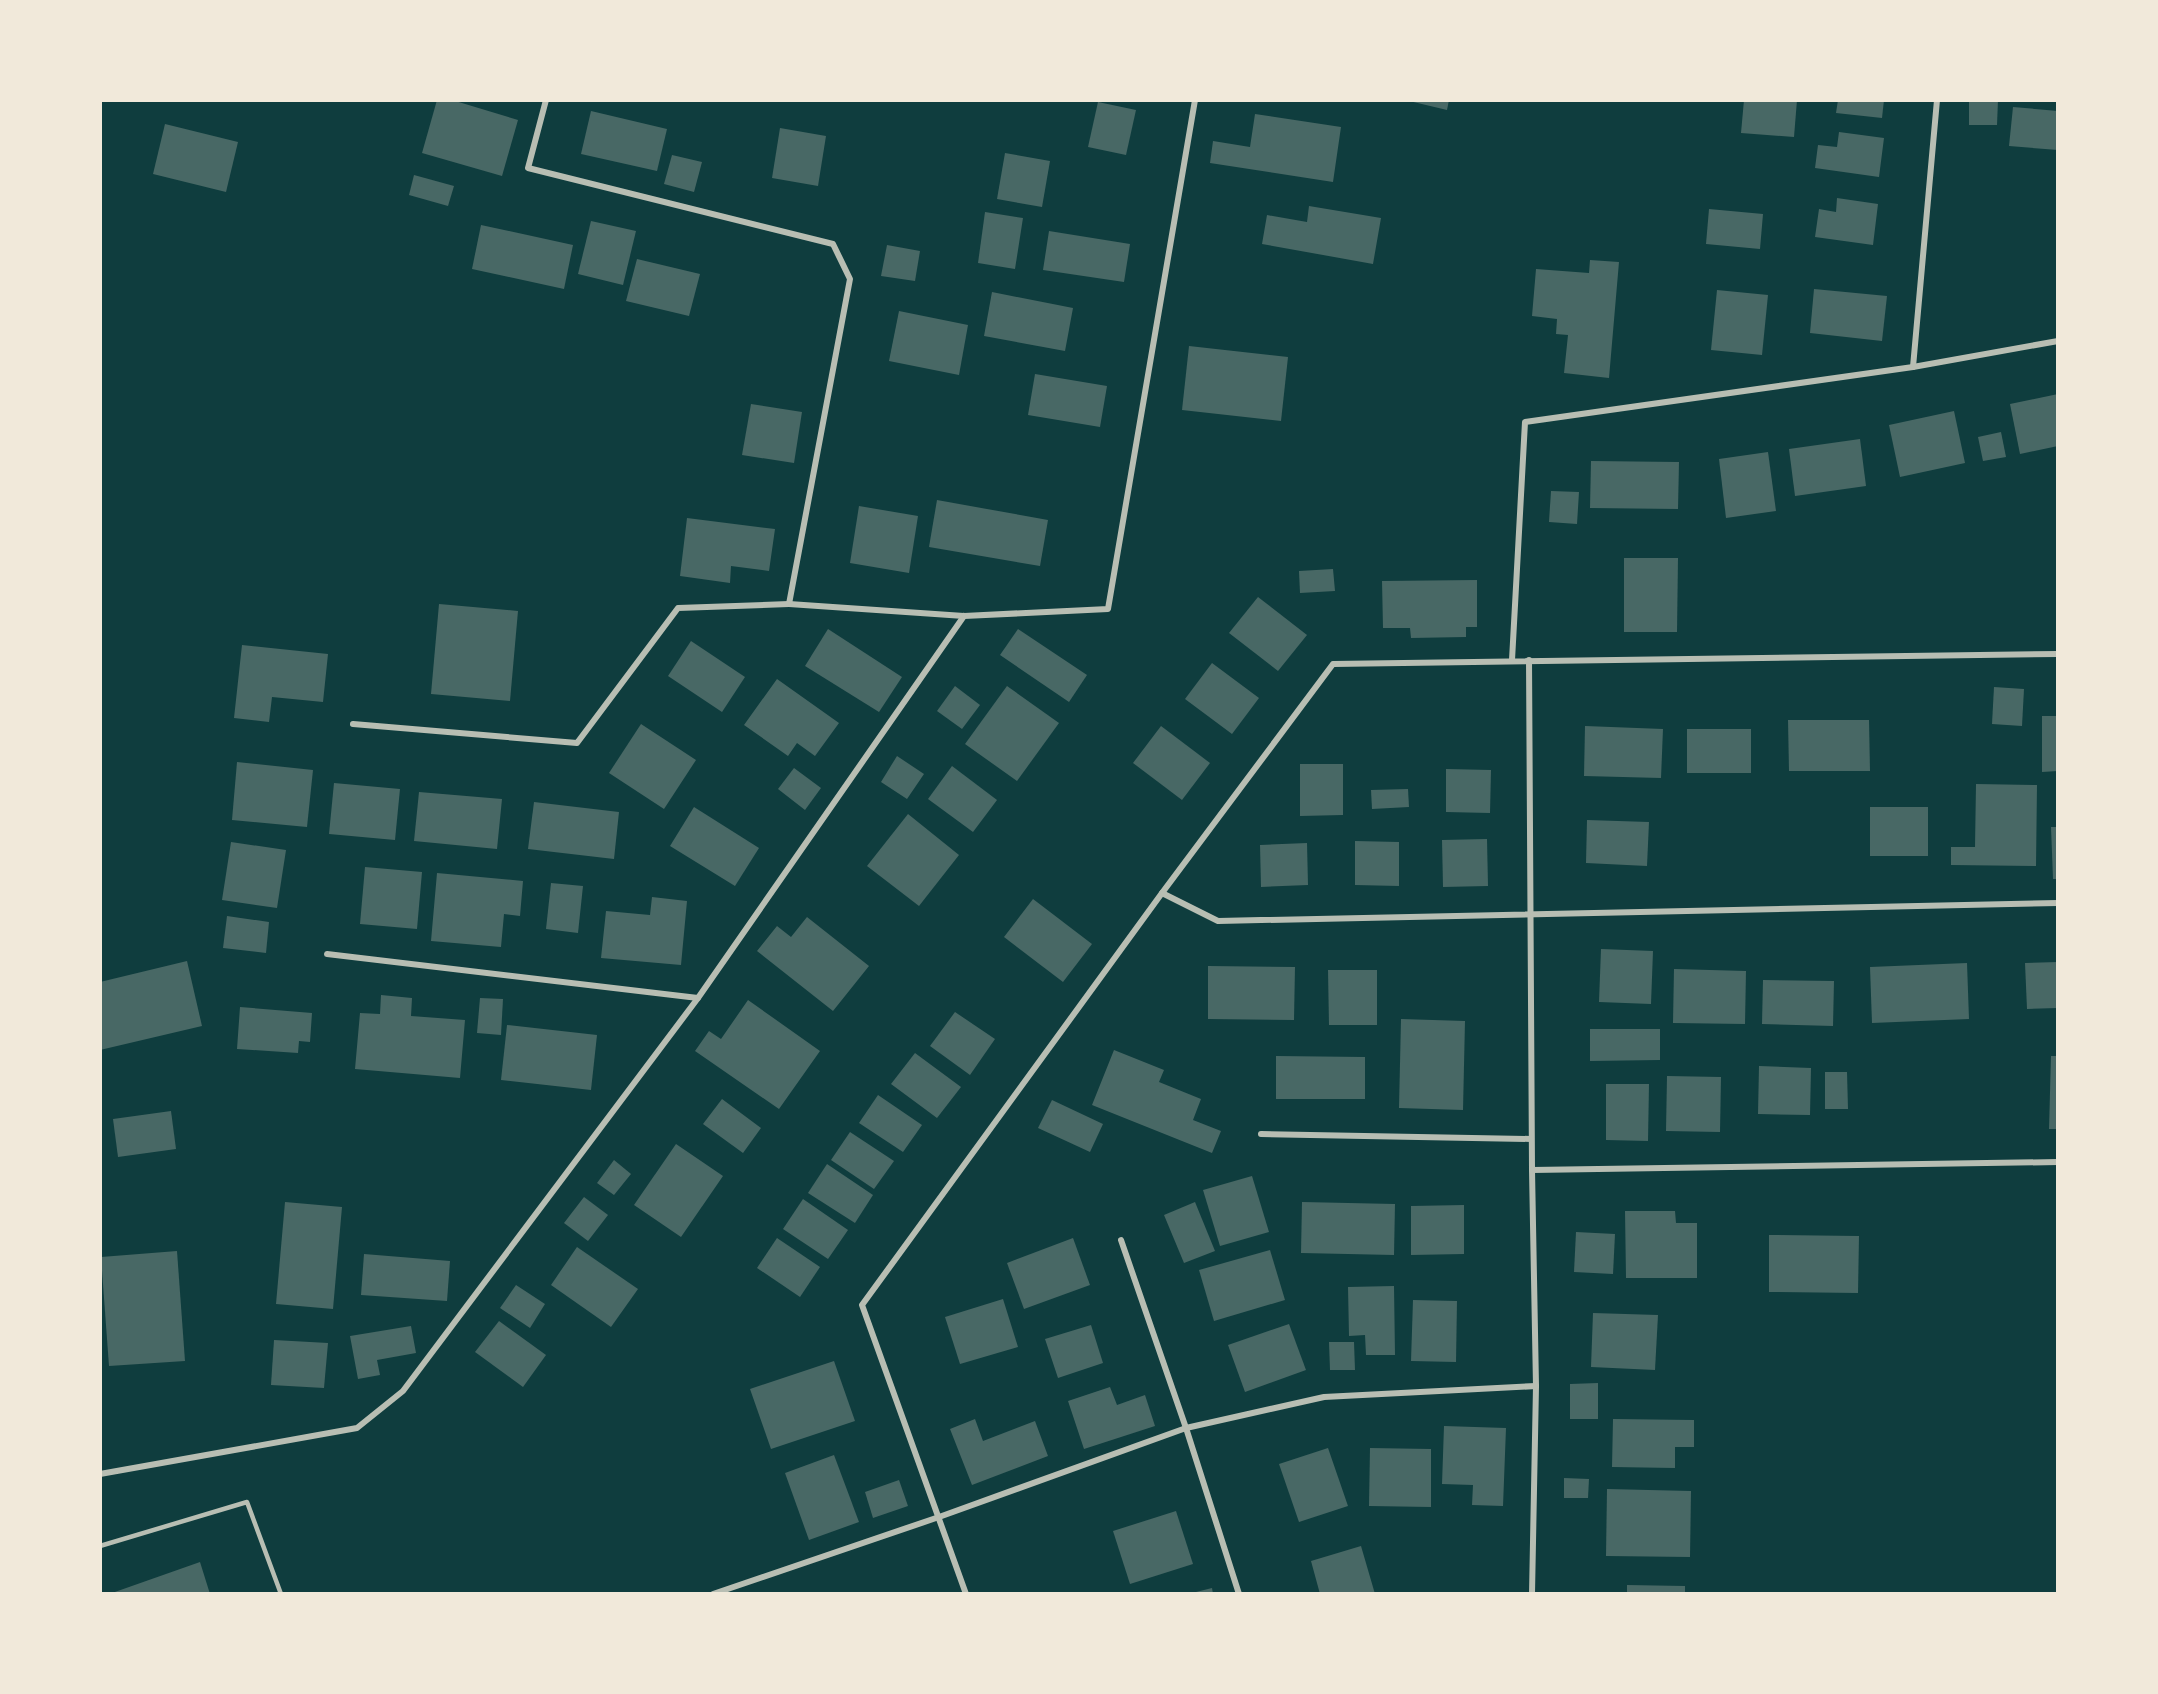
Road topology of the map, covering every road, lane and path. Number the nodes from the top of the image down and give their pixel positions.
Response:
1 (546, 100) edge
2 (1196, 100) edge
3 (1938, 100) edge
4 (2058, 341) edge
5 (1913, 367) junction
6 (789, 604) junction
7 (964, 616) junction
8 (2058, 654) edge
9 (1512, 660) junction
10 (1529, 660) junction
11 (354, 724) dead end
12 (1162, 893) junction
13 (2058, 903) edge
14 (1530, 914) junction
15 (327, 954) dead end
16 (698, 998) junction
17 (1261, 1134) dead end
18 (1532, 1139) junction
19 (2058, 1162) edge
20 (1532, 1170) junction
21 (1121, 1240) dead end
22 (1536, 1386) junction
23 (1186, 1428) junction
24 (100, 1474) edge
25 (939, 1517) junction
26 (100, 1546) edge
27 (281, 1593) edge
28 (713, 1593) edge
29 (966, 1593) edge
30 (1239, 1593) edge
31 (1532, 1593) edge

1 - 6 street
2 - 7 street
3 - 5 street
4 - 5 street
5 - 9 street
6 - 7 street
6 - 11 street
7 - 16 street
8 - 10 street
9 - 10 street
9 - 12 street
10 - 14 street
12 - 14 street
12 - 25 street
13 - 14 street
14 - 18 street
15 - 16 street
16 - 24 street
17 - 18 street
18 - 20 street
19 - 20 street
20 - 22 street
21 - 23 street
22 - 23 street
22 - 31 street
23 - 25 street
23 - 30 street
25 - 28 street
25 - 29 street
26 - 27 lane

